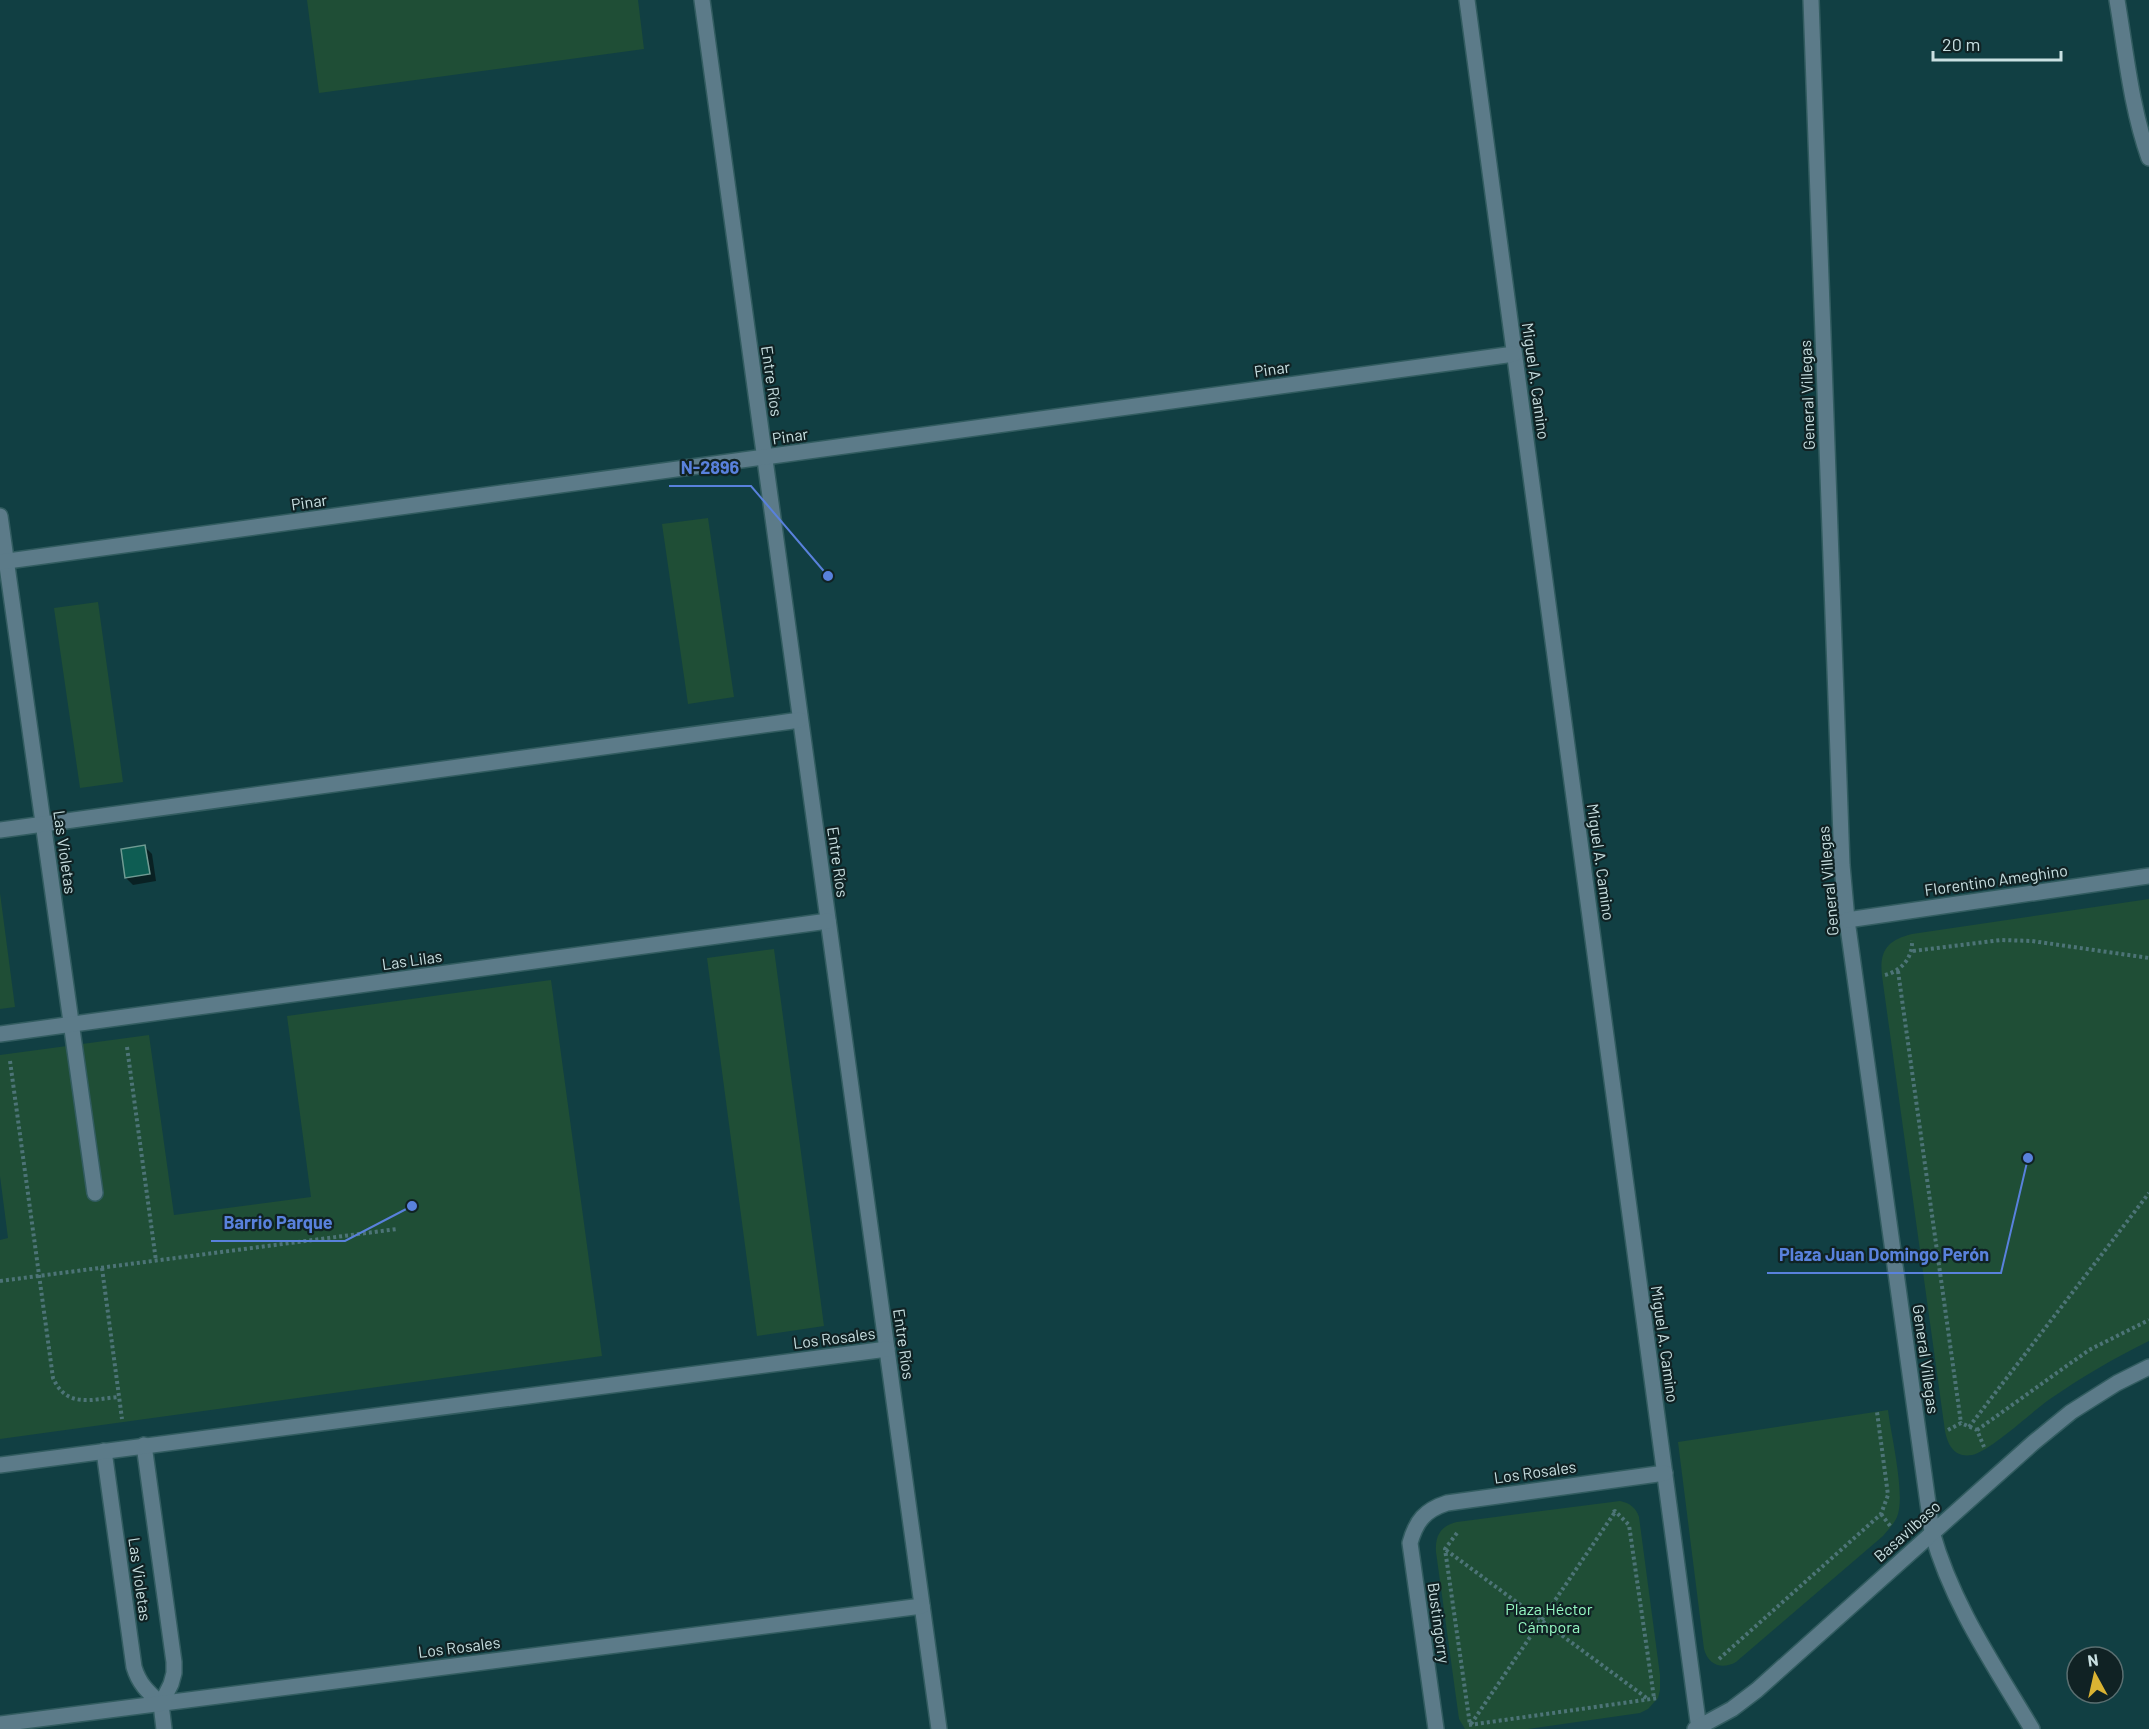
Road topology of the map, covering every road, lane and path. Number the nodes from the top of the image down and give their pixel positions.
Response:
1 (702, 0) edge
2 (1467, 0) edge
3 (1811, 0) edge
4 (2117, 0) edge
5 (2149, 158) edge
6 (1514, 354) junction
7 (765, 458) junction
8 (0, 516) edge
9 (3, 562) edge
10 (800, 720) junction
11 (43, 824) junction
12 (0, 830) edge
13 (2149, 876) edge
14 (1847, 920) junction
15 (828, 921) junction
16 (1912, 934) dead end
17 (1913, 951) junction
18 (2149, 958) edge
19 (1898, 971) junction
20 (1882, 976) dead end
21 (123, 1018) junction
22 (71, 1024) junction
23 (3, 1034) edge
24 (95, 1193) dead end
25 (2149, 1193) edge
26 (397, 1229) dead end
27 (156, 1261) junction
28 (102, 1268) junction
29 (39, 1276) junction
30 (0, 1281) edge
31 (2149, 1320) edge
32 (887, 1349) junction
33 (2149, 1367) edge
34 (119, 1396) junction
35 (1877, 1412) dead end
36 (1961, 1423) junction
37 (1969, 1427) junction
38 (1977, 1430) junction
39 (1945, 1431) dead end
40 (144, 1445) junction
41 (126, 1448) junction
42 (1985, 1449) dead end
43 (104, 1451) junction
44 (0, 1465) edge
45 (1665, 1473) junction
46 (1615, 1511) junction
47 (1604, 1513) dead end
48 (1881, 1514) junction
49 (1418, 1522) joint
50 (1891, 1527) dead end
51 (1468, 1532) dead end
52 (1932, 1532) junction
53 (1445, 1549) junction
54 (922, 1606) junction
55 (1541, 1620) junction
56 (1709, 1660) dead end
57 (1648, 1699) junction
58 (161, 1704) junction
59 (0, 1724) edge
60 (1470, 1725) junction
61 (1462, 1726) dead end
62 (1698, 1728) edge
63 (164, 1729) edge
64 (939, 1729) edge
65 (1436, 1729) edge
66 (2032, 1729) edge

1 - 7 street, Entre Ríos
2 - 6 street, Miguel A. Camino
3 - 14 street, General Villegas
4 - 5 street
6 - 7 street, Pinar
6 - 45 street, Miguel A. Camino
7 - 9 street, Pinar
7 - 10 street, Entre Ríos
8 - 9 street, Las Violetas
9 - 11 street, Las Violetas
10 - 11 street
10 - 15 street, Entre Ríos
11 - 12 street
11 - 22 street, Las Violetas
13 - 14 street, Florentino Ameghino
14 - 52 street, General Villegas
15 - 21 street, Las Lilas
15 - 32 street, Entre Ríos
16 - 17 path
17 - 18 path
17 - 19 path
19 - 20 path
19 - 36 path
21 - 22 street, Las Lilas
21 - 27 path
22 - 23 street, Las Lilas
22 - 24 street, Las Violetas
23 - 29 path
25 - 37 path
26 - 27 path
27 - 28 path
28 - 29 path
28 - 34 path
29 - 30 path
29 - 34 path
31 - 38 path
32 - 40 street, Los Rosales
32 - 54 street, Entre Ríos
33 - 52 street, Basavilbaso
34 - 41 path
35 - 48 path
36 - 37 path
36 - 39 path
37 - 38 path
38 - 42 path
40 - 41 street, Los Rosales
40 - 58 street, Las Violetas
41 - 43 street, Los Rosales
43 - 44 street, Los Rosales
43 - 58 street, Las Violetas
45 - 49 street, Los Rosales
45 - 62 street, Miguel A. Camino
46 - 47 path
46 - 55 path
46 - 57 path
48 - 50 path
48 - 56 path
49 - 65 street, Bustingorry
51 - 53 path
52 - 62 street, Basavilbaso
52 - 66 street, General Villegas
53 - 55 path
53 - 60 path
54 - 58 street, Los Rosales
54 - 64 street, Entre Ríos
55 - 57 path
55 - 60 path
57 - 60 path
58 - 59 street, Los Rosales
58 - 63 street
60 - 61 path

